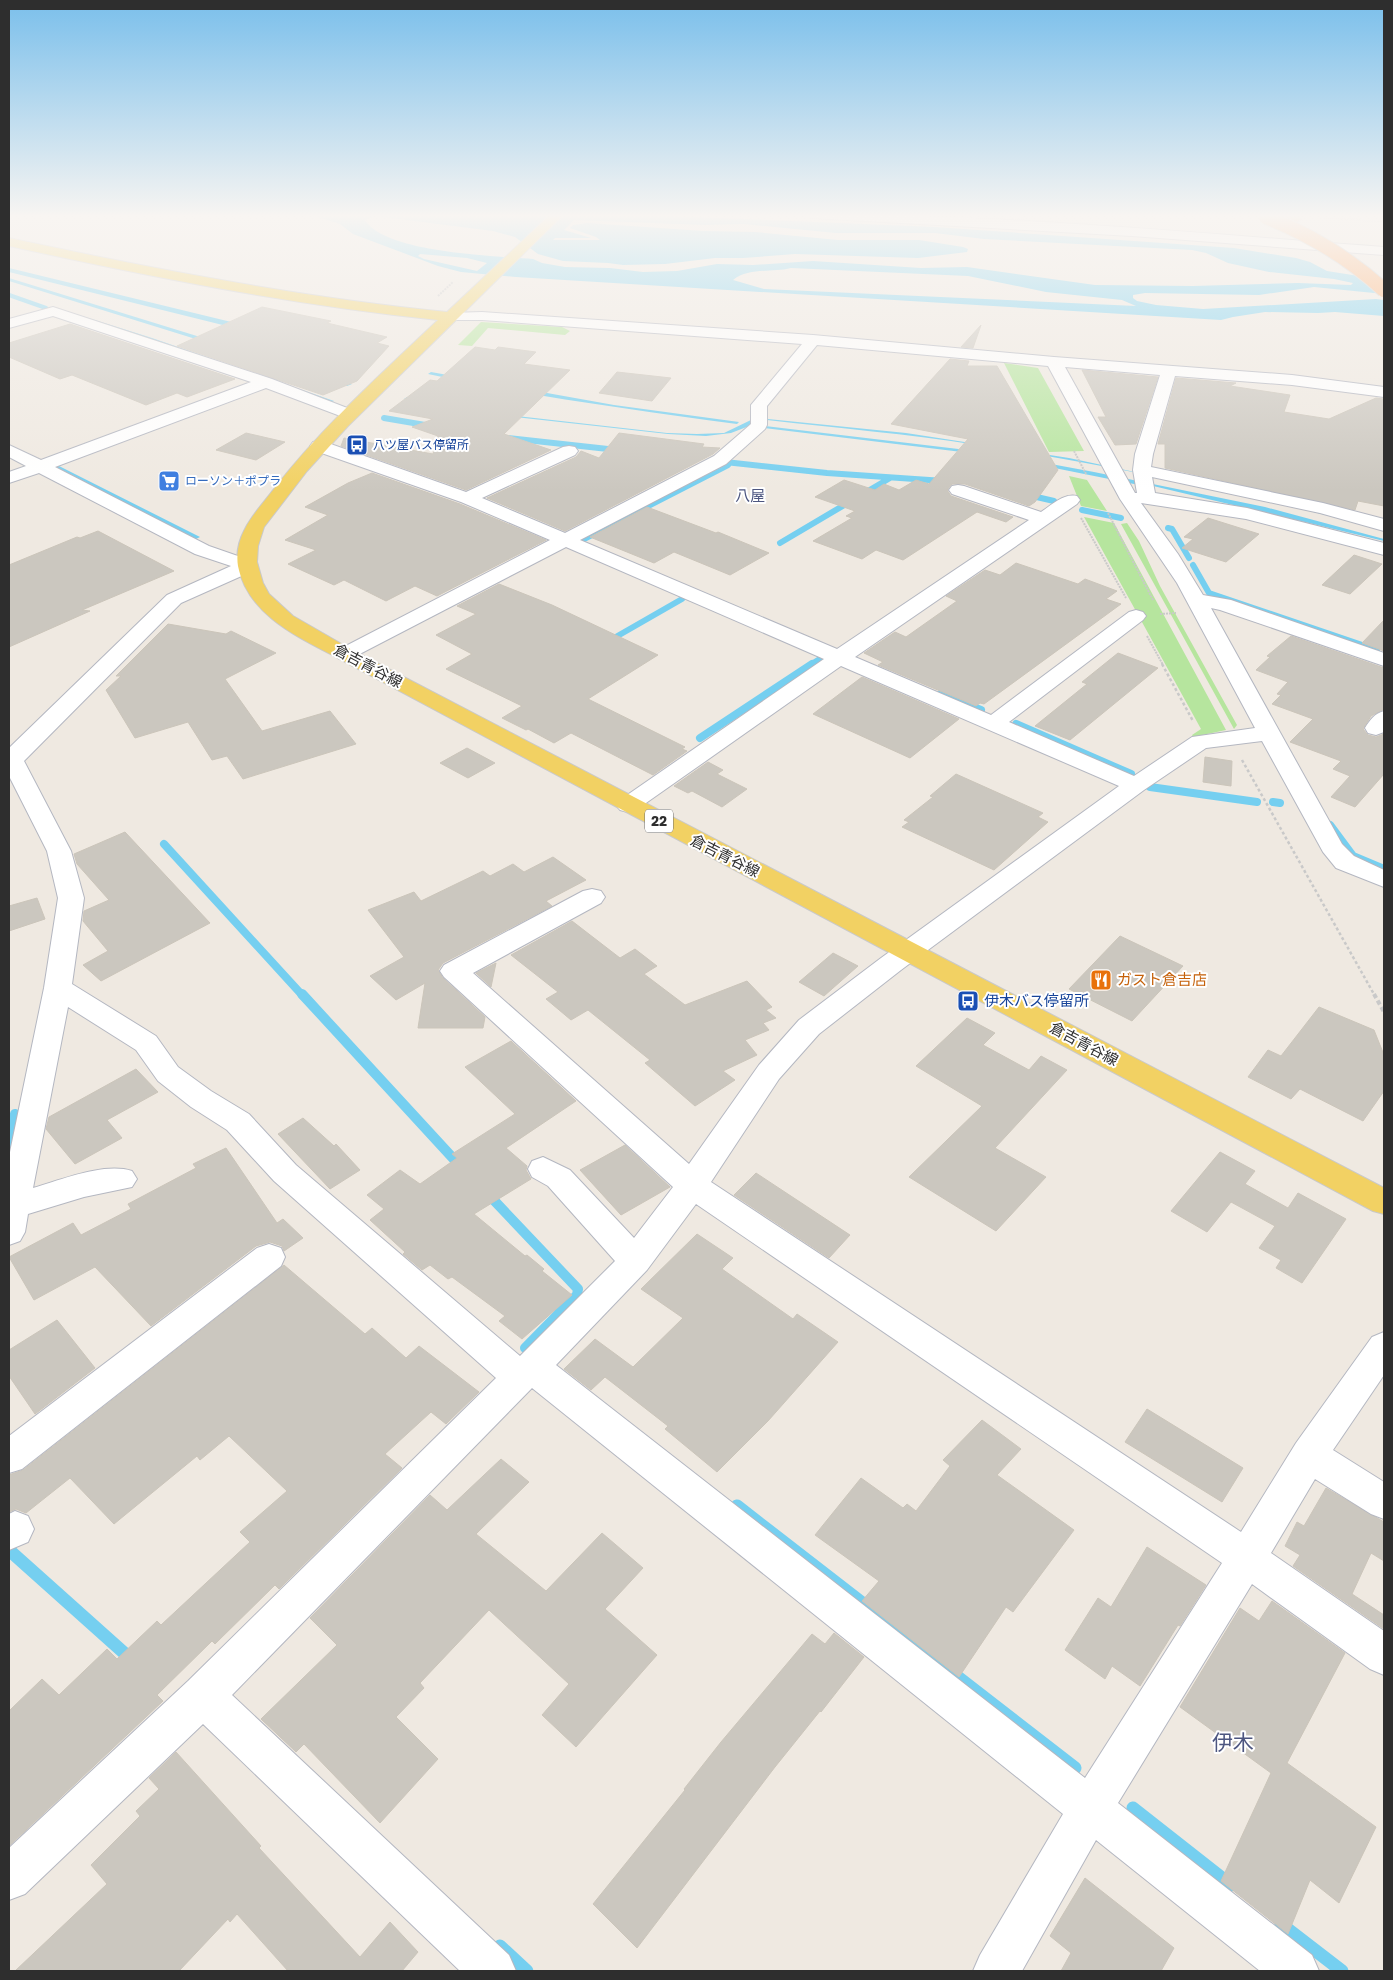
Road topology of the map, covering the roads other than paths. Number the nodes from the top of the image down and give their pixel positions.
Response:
1 (355, 306) edge
2 (461, 306) edge
3 (450, 317) junction
4 (9, 324) edge
5 (813, 340) junction
6 (1054, 362) junction
7 (1169, 370) junction
8 (266, 382) junction
9 (1384, 392) edge
10 (349, 414) junction
11 (319, 446) junction
12 (9, 450) edge
13 (569, 451) dead end
14 (41, 466) junction
15 (1142, 470) junction
16 (9, 478) edge
17 (958, 490) dead end
18 (1132, 494) junction
19 (467, 498) junction
20 (1071, 500) dead end
21 (1043, 519) junction
22 (1384, 525) edge
23 (566, 541) junction
24 (1384, 549) edge
25 (248, 566) junction
26 (1196, 600) junction
27 (1136, 616) dead end
28 (345, 654) junction
29 (840, 656) junction
30 (1384, 660) edge
31 (994, 723) junction
32 (1270, 733) junction
33 (10, 757) edge
34 (1136, 785) junction
35 (628, 805) junction
36 (1384, 879) edge
37 (592, 897) dead end
38 (909, 951) junction
39 (58, 988) junction
40 (543, 1169) dead end
41 (121, 1179) dead end
42 (692, 1185) junction
43 (1384, 1202) edge
44 (12, 1219) edge
45 (269, 1257) dead end
46 (636, 1261) junction
47 (1384, 1347) edge
48 (526, 1372) junction
49 (1309, 1455) junction
50 (9, 1457) edge
51 (1384, 1502) edge
52 (1247, 1558) junction
53 (1384, 1655) edge
54 (203, 1696) junction
55 (1090, 1809) junction
56 (9, 1878) edge
57 (493, 1971) edge
58 (996, 1971) edge
59 (1296, 1971) edge

1 - 3 main road
2 - 3 main road, 倉吉青谷線
3 - 5 street
3 - 10 main road, 倉吉青谷線 / 22
4 - 8 street
5 - 6 street
5 - 23 street
6 - 7 street
6 - 18 street
7 - 9 street
7 - 15 street
8 - 10 street
8 - 14 street
10 - 11 main road, 倉吉青谷線 / 22
11 - 19 street
11 - 25 main road, 倉吉青谷線 / 22
12 - 14 street
13 - 19 street
14 - 16 street
14 - 25 street
15 - 18 street
15 - 22 street
17 - 21 street
18 - 24 street
18 - 26 street
19 - 23 street
20 - 21 street
21 - 29 street
23 - 28 street
23 - 29 street
25 - 28 main road, 倉吉青谷線 / 22
25 - 33 street
26 - 30 street
26 - 32 street
27 - 31 street
28 - 35 main road, 倉吉青谷線 / 22
29 - 31 street
29 - 35 street
31 - 34 street
32 - 34 street
32 - 36 street
33 - 39 street
34 - 38 street
35 - 38 main road, 倉吉青谷線 / 22
37 - 42 street
38 - 42 street
38 - 43 main road, 倉吉青谷線 / 22
39 - 44 street
39 - 48 street
40 - 46 street
41 - 44 street
42 - 46 street
42 - 52 street
45 - 50 street
46 - 48 street
47 - 49 street
48 - 54 street
48 - 55 street
49 - 51 street
49 - 52 street
52 - 53 street
52 - 55 street
54 - 56 street
54 - 57 street
55 - 58 street
55 - 59 street

